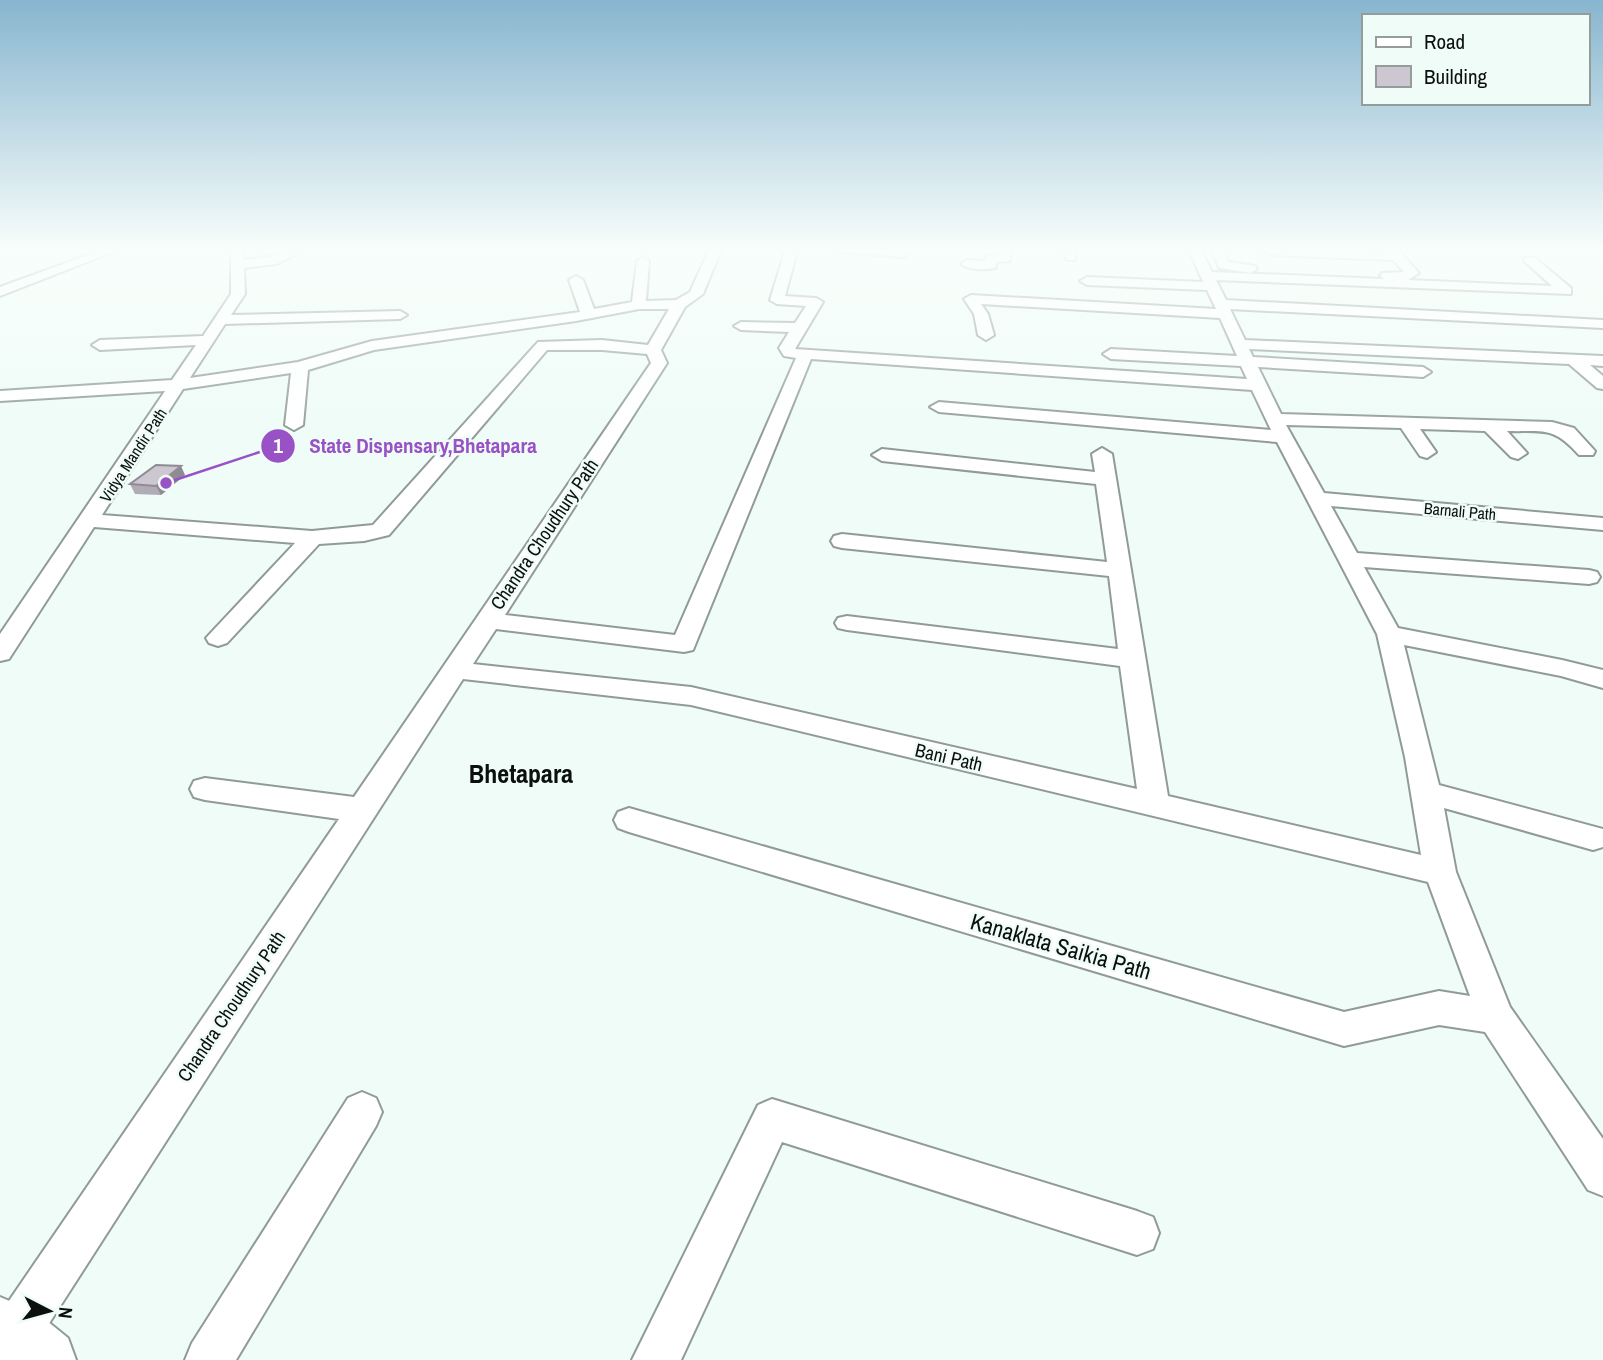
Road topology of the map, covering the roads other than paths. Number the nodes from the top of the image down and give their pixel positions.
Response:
1 (228, 311) edge
2 (602, 311) edge
3 (675, 311) edge
4 (811, 311) edge
5 (979, 311) edge
6 (1222, 311) edge
7 (1435, 311) edge
8 (588, 314) joint
9 (400, 315) dead end
10 (222, 320) junction
11 (1603, 324) edge
12 (741, 326) dead end
13 (800, 328) junction
14 (986, 335) dead end
15 (209, 340) junction
16 (100, 345) dead end
17 (653, 350) junction
18 (1111, 354) dead end
19 (805, 355) junction
20 (1572, 359) junction
21 (1603, 361) edge
22 (1247, 364) junction
23 (300, 367) junction
24 (1423, 372) dead end
25 (1603, 384) edge
26 (179, 385) junction
27 (5, 398) edge
28 (939, 407) dead end
29 (1407, 424) junction
30 (294, 425) dead end
31 (1491, 426) junction
32 (1278, 428) junction
33 (1586, 451) dead end
34 (1427, 453) dead end
35 (1518, 453) dead end
36 (1101, 454) dead end
37 (882, 455) dead end
38 (1105, 479) junction
39 (1317, 499) junction
40 (91, 520) junction
41 (1603, 524) edge
42 (312, 538) junction
43 (842, 541) dead end
44 (1349, 559) junction
45 (1119, 570) junction
46 (1589, 577) dead end
47 (487, 620) junction
48 (846, 623) dead end
49 (1389, 634) junction
50 (218, 638) dead end
51 (0, 653) edge
52 (1132, 659) junction
53 (454, 670) junction
54 (1603, 679) edge
55 (205, 789) dead end
56 (1425, 792) junction
57 (1154, 805) junction
58 (361, 810) junction
59 (629, 820) dead end
60 (1593, 838) dead end
61 (1440, 872) junction
62 (1496, 1017) junction
63 (362, 1112) dead end
64 (1603, 1175) edge
65 (1137, 1233) dead end
66 (20, 1340) edge
67 (209, 1360) edge
68 (656, 1360) edge

1 - 10 street, Vidya Mandir Path
2 - 8 street
3 - 17 street, Chandra Choudhury Path
4 - 13 street
5 - 14 street
6 - 22 street
7 - 11 street
8 - 23 street
9 - 10 street
10 - 15 street, Vidya Mandir Path
12 - 13 street
13 - 19 street
15 - 16 street
15 - 26 street, Vidya Mandir Path
17 - 42 street
17 - 47 street, Chandra Choudhury Path
18 - 22 street
19 - 22 street
19 - 47 street
20 - 21 street
20 - 22 street
20 - 25 street
22 - 24 street
22 - 32 street
23 - 26 street
23 - 30 street
26 - 27 street
26 - 40 street, Vidya Mandir Path
28 - 32 street
29 - 31 street
29 - 32 street
29 - 34 street
31 - 33 street
31 - 35 street
32 - 39 street
36 - 38 street
37 - 38 street
38 - 45 street
39 - 41 street, Barnali Path
39 - 44 street
40 - 42 street
40 - 51 street, Vidya Mandir Path
42 - 50 street
43 - 45 street
44 - 46 street
44 - 49 street
45 - 52 street
47 - 53 street, Chandra Choudhury Path
48 - 52 street
49 - 54 street
49 - 56 street
52 - 57 street
53 - 57 street, Bani Path
53 - 58 street, Chandra Choudhury Path
55 - 58 street
56 - 60 street
56 - 61 street
57 - 61 street, Bani Path
58 - 66 street, Chandra Choudhury Path
59 - 62 street, Kanaklata Saikia Path
61 - 62 street
62 - 64 street
63 - 67 street
65 - 68 street

